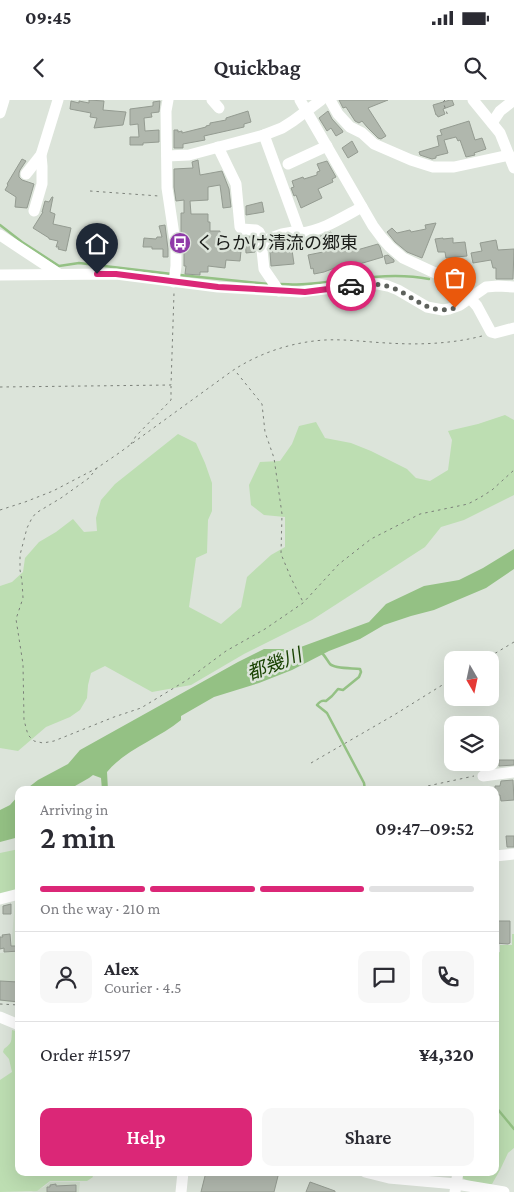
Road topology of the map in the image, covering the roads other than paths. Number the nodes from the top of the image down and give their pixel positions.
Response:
1 (4, 100) edge
2 (58, 100) edge
3 (168, 100) edge
4 (300, 100) edge
5 (321, 100) edge
6 (330, 100) edge
7 (473, 100) edge
8 (514, 100) edge
9 (306, 110) junction
10 (0, 113) edge
11 (492, 123) junction
12 (264, 135) junction
13 (327, 146) junction
14 (218, 148) junction
15 (41, 155) junction
16 (510, 155) junction
17 (167, 156) junction
18 (288, 164) dead end
19 (514, 168) edge
20 (26, 174) dead end
21 (362, 207) junction
22 (34, 211) dead end
23 (298, 231) junction
24 (0, 235) edge
25 (263, 241) junction
26 (59, 274) junction
27 (0, 275) edge
28 (174, 282) junction
29 (514, 287) edge
30 (279, 291) junction
31 (470, 298) junction
32 (514, 328) edge
33 (514, 772) edge
34 (483, 776) road end
35 (514, 854) edge
36 (499, 856) edge
37 (15, 895) edge
38 (0, 898) edge
39 (0, 1017) edge
40 (15, 1023) edge
41 (183, 1176) edge
42 (381, 1176) edge
43 (457, 1183) edge
44 (475, 1190) edge
45 (181, 1192) edge
46 (504, 1192) edge

1 - 10 street
2 - 15 street
3 - 17 street
4 - 9 street
5 - 9 street
6 - 16 street
7 - 11 street
8 - 11 street
9 - 12 street
9 - 13 street
11 - 16 street
12 - 14 street
12 - 23 street
13 - 18 street
13 - 21 street
14 - 17 street
14 - 25 street
15 - 20 street
15 - 22 street
16 - 19 street
17 - 28 street
21 - 23 street
21 - 31 street
23 - 25 street
24 - 26 street
25 - 30 street
26 - 27 street
26 - 28 street
28 - 30 street
29 - 31 street
30 - 31 street
31 - 32 street
33 - 34 street
35 - 36 street
37 - 38 street
39 - 40 street
41 - 45 street
42 - 43 street
43 - 44 street
44 - 46 street

